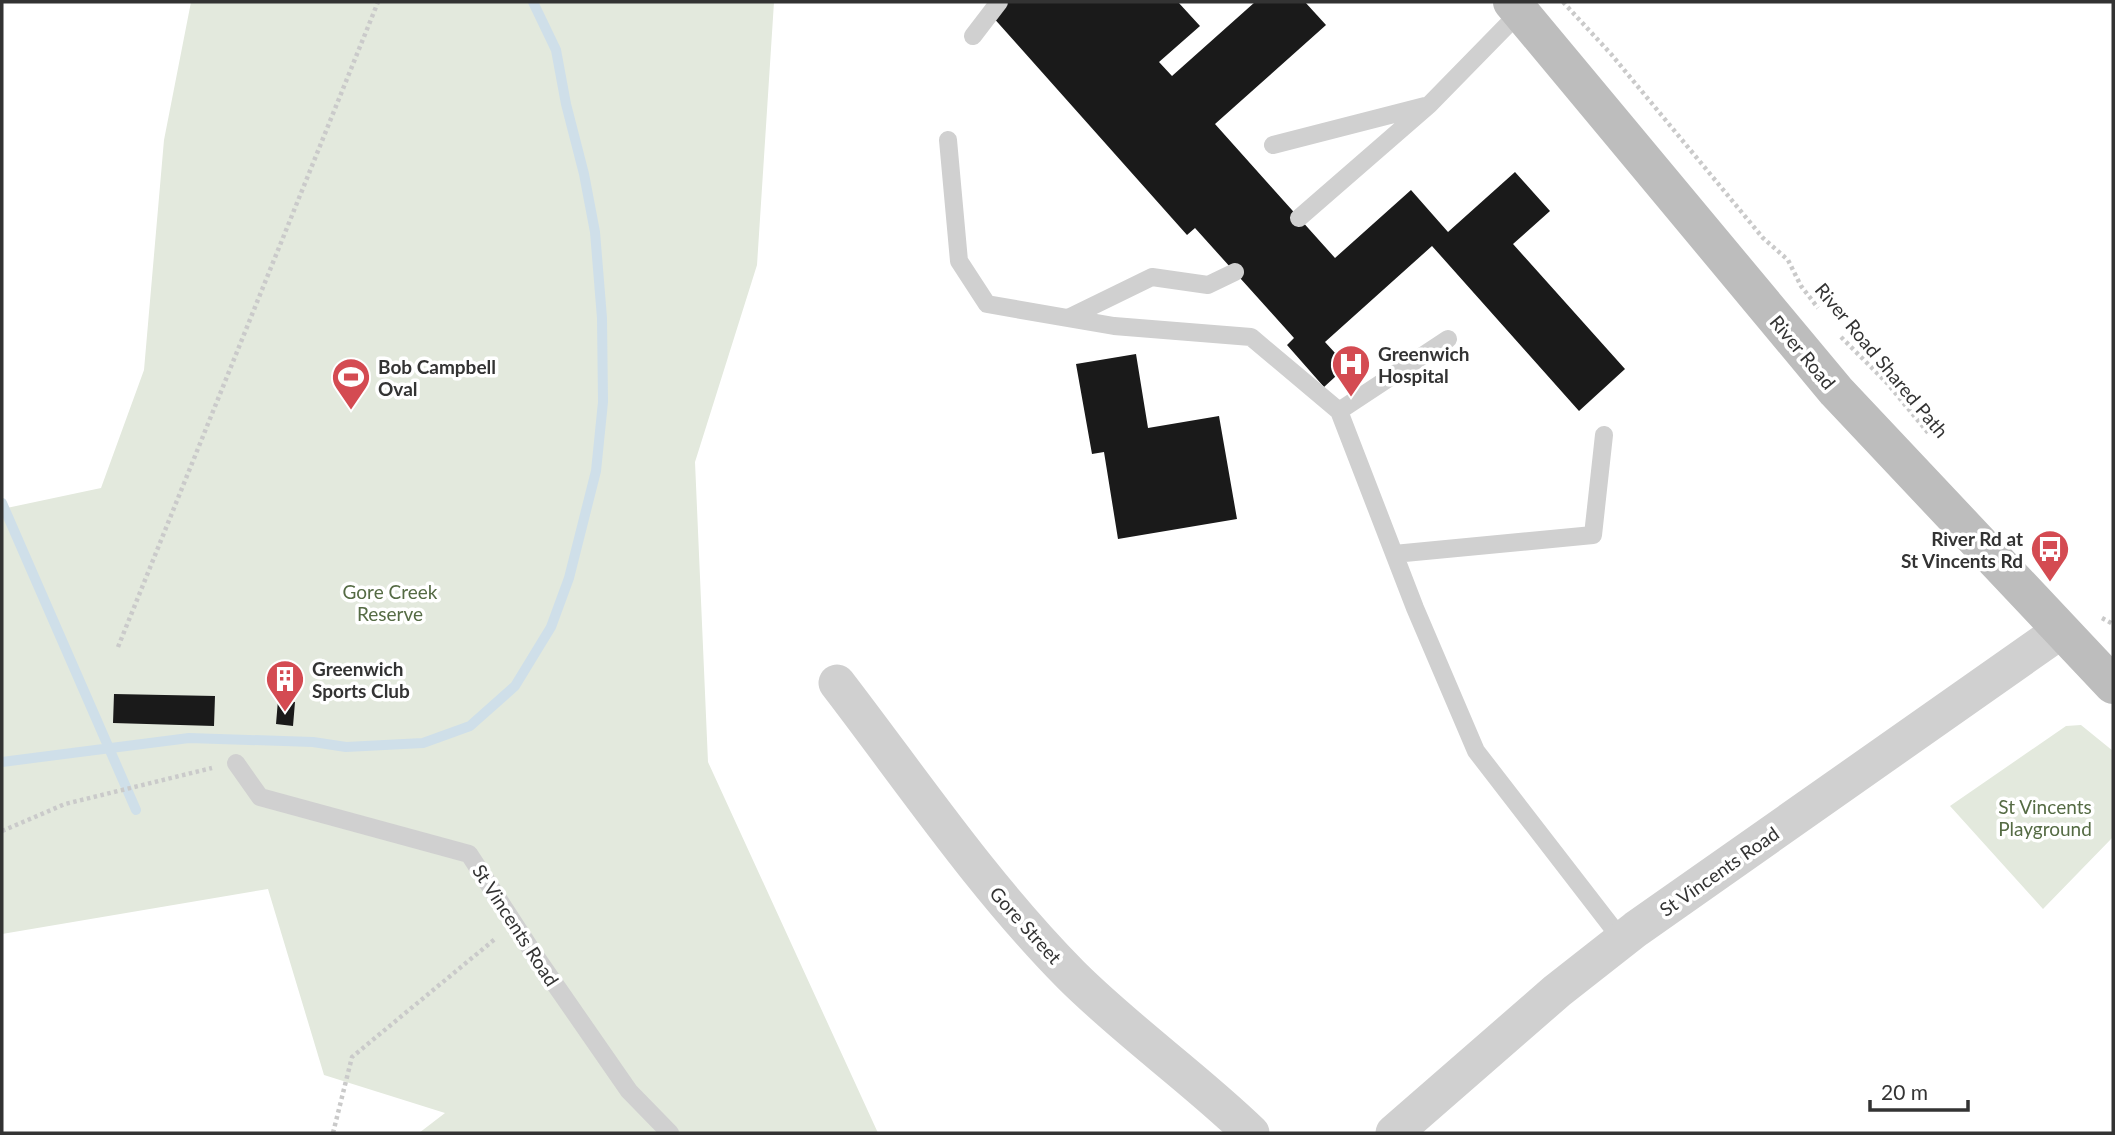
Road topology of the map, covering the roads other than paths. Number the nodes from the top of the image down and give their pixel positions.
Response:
1 (999, 2) edge
2 (1516, 7) edge
3 (973, 36) dead end
4 (1429, 105) junction
5 (948, 140) dead end
6 (1273, 145) dead end
7 (1299, 218) dead end
8 (1235, 272) dead end
9 (1068, 318) junction
10 (1448, 339) dead end
11 (1339, 411) junction
12 (1604, 435) dead end
13 (1394, 554) junction
14 (2060, 631) junction
15 (837, 683) dead end
16 (2113, 685) edge
17 (236, 762) road end
18 (1622, 940) junction
19 (670, 1133) edge
20 (1251, 1133) edge
21 (1394, 1133) edge

1 - 3 lane
2 - 4 lane
2 - 14 main road, River Road
4 - 6 lane
4 - 7 lane
5 - 9 lane
8 - 9 lane
9 - 11 lane
10 - 11 lane
11 - 13 lane
12 - 13 lane
13 - 18 lane
14 - 16 main road, River Road
14 - 18 street, St Vincents Road
15 - 20 street, Gore Street
17 - 19 lane, St Vincents Road
18 - 21 street, St Vincents Road

